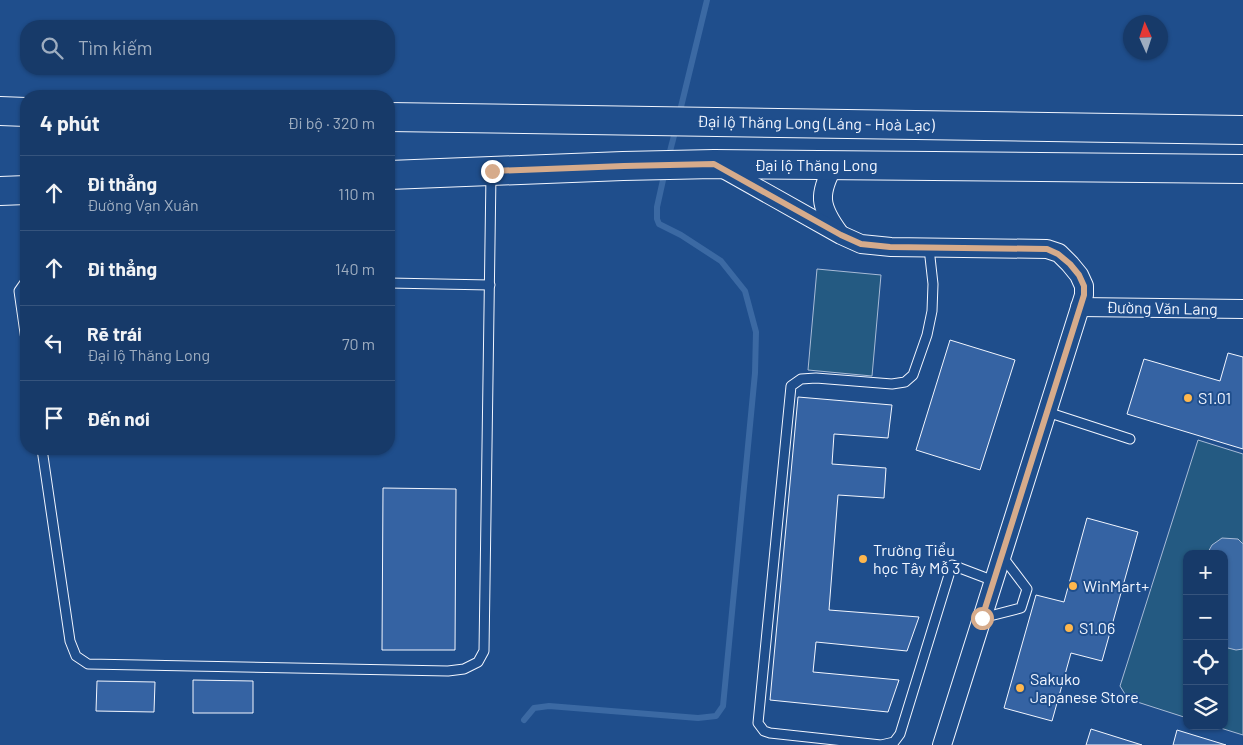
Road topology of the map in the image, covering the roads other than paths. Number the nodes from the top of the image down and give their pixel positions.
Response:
1 (0, 111) edge
2 (20, 112) edge
3 (395, 117) edge
4 (1243, 130) edge
5 (710, 164) junction
6 (834, 165) junction
7 (1243, 169) edge
8 (492, 171) junction
9 (395, 175) edge
10 (20, 190) edge
11 (0, 191) edge
12 (841, 235) junction
13 (929, 248) junction
14 (395, 283) edge
15 (490, 285) junction
16 (1080, 307) junction
17 (1243, 309) edge
18 (1047, 412) junction
19 (1130, 439) dead end
20 (43, 455) edge
21 (1002, 555) junction
22 (994, 580) junction
23 (982, 618) junction
24 (942, 745) edge

1 - 2 main road
3 - 4 main road, Đại lộ Thăng Long (Láng - Hoà Lạc)
5 - 6 main road, Đại lộ Thăng Long
5 - 8 main road, Đại lộ Thăng Long
5 - 12 street
6 - 7 main road, Đại lộ Thăng Long
6 - 12 street
8 - 9 main road, Đại lộ Thăng Long
8 - 15 lane
10 - 11 main road
12 - 13 street
13 - 16 street
13 - 22 lane
14 - 15 lane
15 - 20 lane
16 - 17 street, Đường Văn Lang
16 - 18 street
18 - 19 lane
18 - 21 street
21 - 22 street
21 - 23 lane
22 - 23 street
23 - 24 street

